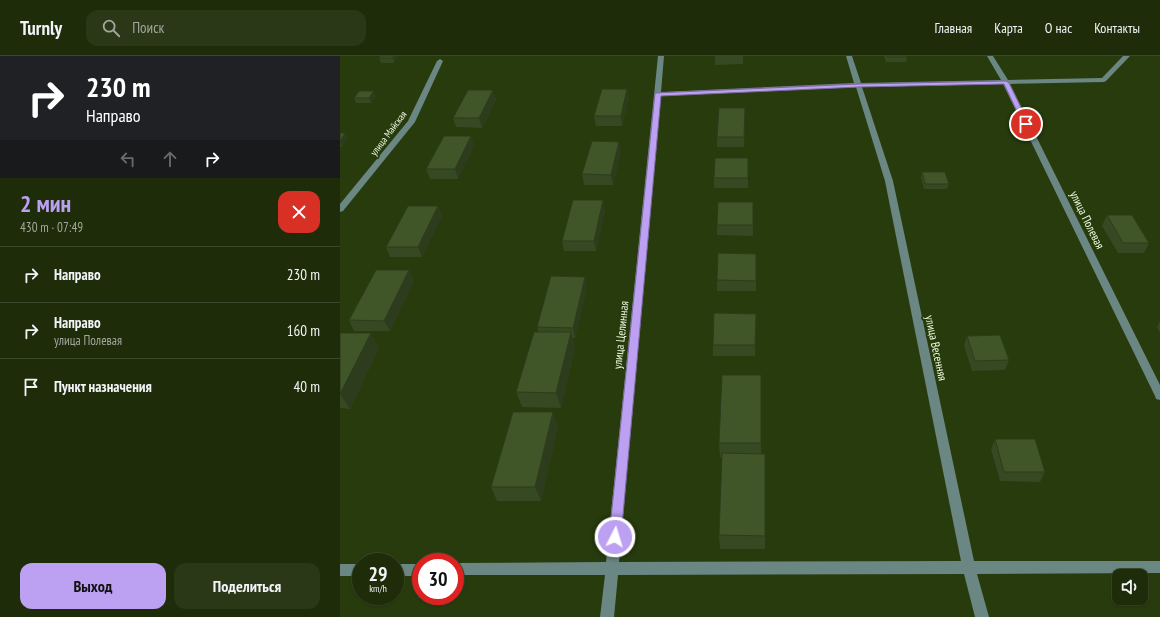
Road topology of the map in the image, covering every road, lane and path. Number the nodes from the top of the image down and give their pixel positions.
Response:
1 (661, 56) edge
2 (849, 56) edge
3 (990, 56) edge
4 (1127, 56) edge
5 (440, 61) dead end
6 (1006, 83) junction
7 (859, 85) junction
8 (658, 94) junction
9 (340, 209) edge
10 (1157, 384) edge
11 (1160, 396) edge
12 (969, 567) junction
13 (1160, 567) edge
14 (464, 569) edge
15 (612, 569) junction
16 (340, 570) edge
17 (352, 570) edge
18 (607, 617) edge
19 (982, 617) edge

1 - 8 street, улица Целинная
2 - 7 street, улица Весенняя
3 - 6 street, улица Полевая
4 - 6 street
5 - 9 street, улица Майская
6 - 7 street
6 - 10 street, улица Полевая
7 - 8 street
7 - 12 street, улица Весенняя
8 - 15 street, улица Целинная
10 - 11 street, улица Полевая
12 - 13 street
12 - 15 street
12 - 19 street, улица Весенняя
14 - 15 street
15 - 18 street, улица Целинная
16 - 17 street

